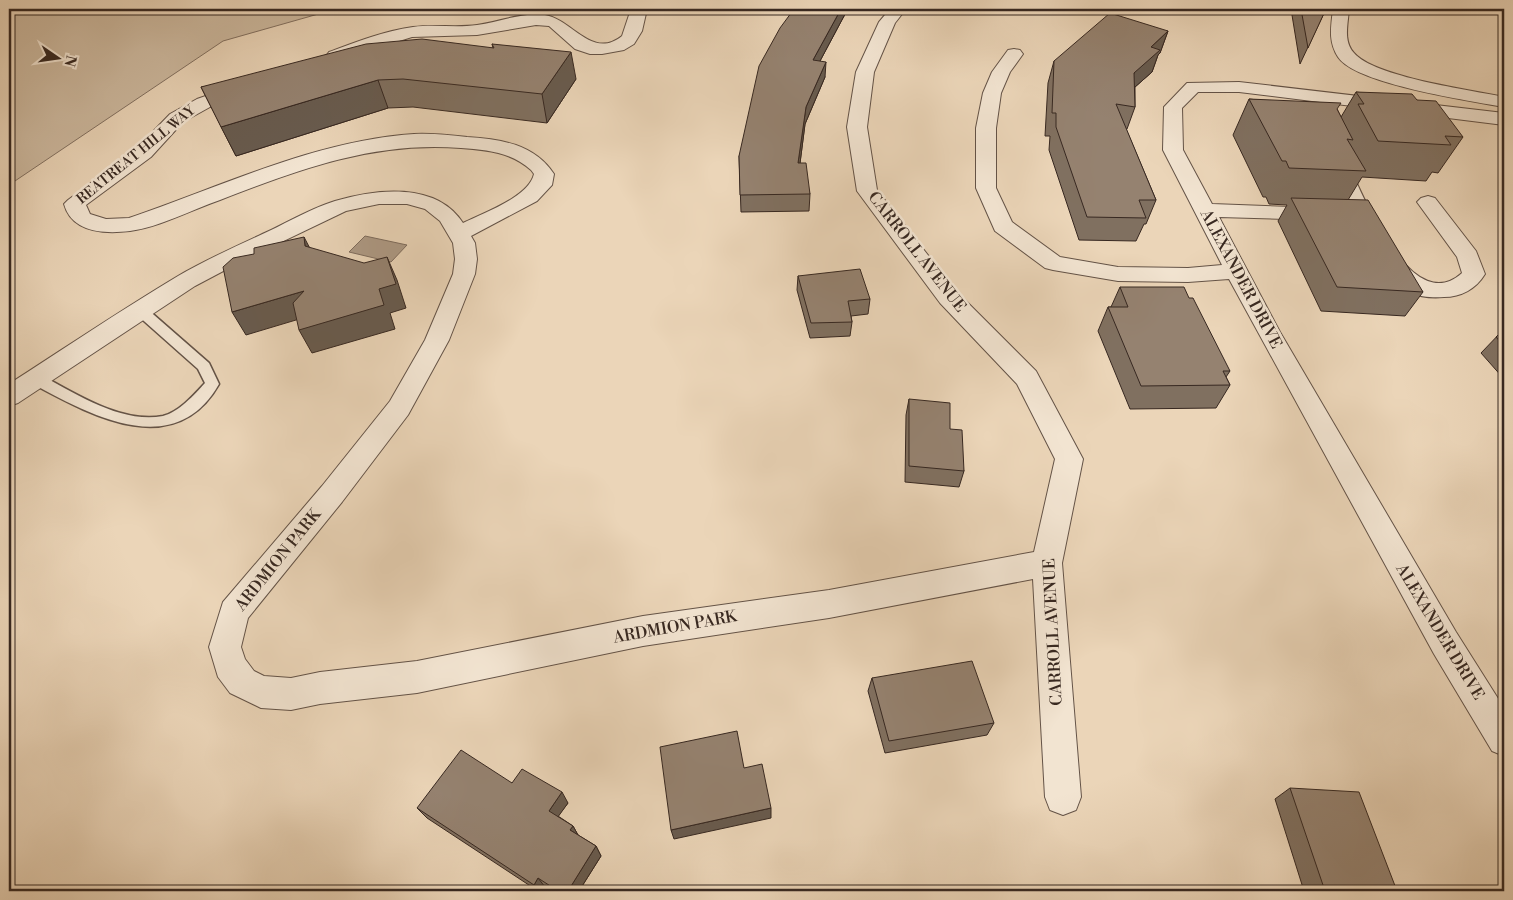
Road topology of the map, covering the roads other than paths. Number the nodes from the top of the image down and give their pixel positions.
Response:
1 (639, 9) edge
2 (898, 9) edge
3 (1340, 9) edge
4 (1014, 54) dead end
5 (317, 63) edge
6 (258, 83) edge
7 (1504, 102) edge
8 (1504, 119) edge
9 (1329, 144) edge
10 (1428, 202) dead end
11 (1205, 210) junction
12 (1361, 216) junction
13 (460, 233) junction
14 (1236, 271) junction
15 (141, 310) junction
16 (36, 379) junction
17 (9, 396) edge
18 (1047, 563) junction
19 (1504, 739) edge
20 (1063, 797) dead end

1 - 5 street
2 - 18 street, CARROLL AVENUE
3 - 7 street
4 - 14 street
6 - 13 street, REATREAT HILL WAY
8 - 11 street, ALEXANDER DRIVE
9 - 12 street
10 - 12 street
11 - 12 street
11 - 14 street, ALEXANDER DRIVE
13 - 15 street, ARDMION PARK
13 - 18 street, ARDMION PARK
14 - 19 street, ALEXANDER DRIVE
15 - 16 street, ARDMION PARK
15 - 16 lane
16 - 17 street, ARDMION PARK
18 - 20 street, CARROLL AVENUE

